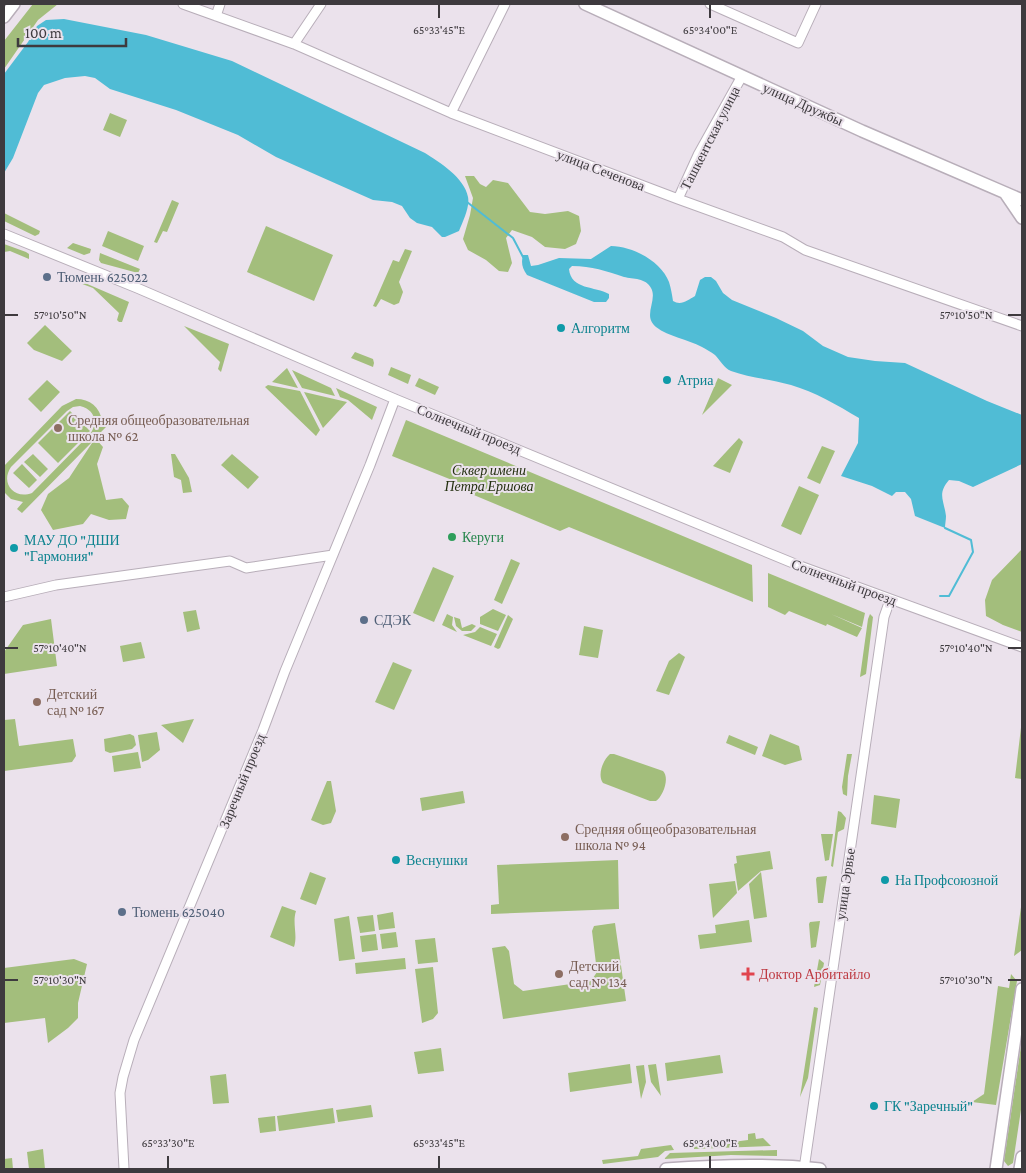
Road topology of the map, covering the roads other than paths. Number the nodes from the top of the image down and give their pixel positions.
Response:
1 (14, 4) edge
2 (183, 4) edge
3 (220, 4) edge
4 (320, 4) edge
5 (505, 4) edge
6 (585, 4) edge
7 (710, 4) edge
8 (816, 4) edge
9 (216, 16) junction
10 (4, 17) edge
11 (294, 44) junction
12 (742, 76) junction
13 (451, 113) junction
14 (1005, 193) junction
15 (678, 200) junction
16 (1022, 200) edge
17 (1022, 218) edge
18 (4, 234) edge
19 (1022, 326) edge
20 (394, 399) junction
21 (332, 556) junction
22 (4, 597) edge
23 (890, 600) junction
24 (1022, 647) edge
25 (1022, 989) edge
26 (1022, 1157) edge
27 (804, 1168) edge
28 (124, 1169) edge
29 (666, 1169) edge
30 (820, 1169) edge
31 (996, 1169) edge
32 (1020, 1169) edge

1 - 10 main road
2 - 9 street, улица Сеченова
3 - 9 street
4 - 11 street
5 - 13 street
6 - 12 main road, улица Дружбы
7 - 8 street
9 - 11 street, улица Сеченова
11 - 13 street, улица Сеченова
12 - 14 main road, улица Дружбы
12 - 15 street, Ташкентская улица
13 - 15 street, улица Сеченова
14 - 16 main road, улица Дружбы
14 - 17 main road
15 - 19 street, улица Сеченова
18 - 20 street, Солнечный проезд
20 - 21 street, Заречный проезд
20 - 23 street, Солнечный проезд
21 - 22 street
21 - 28 street, Заречный проезд
23 - 24 street, Солнечный проезд
23 - 27 street, улица Эрвье
25 - 31 main road
26 - 32 main road
27 - 29 main road
27 - 30 main road

